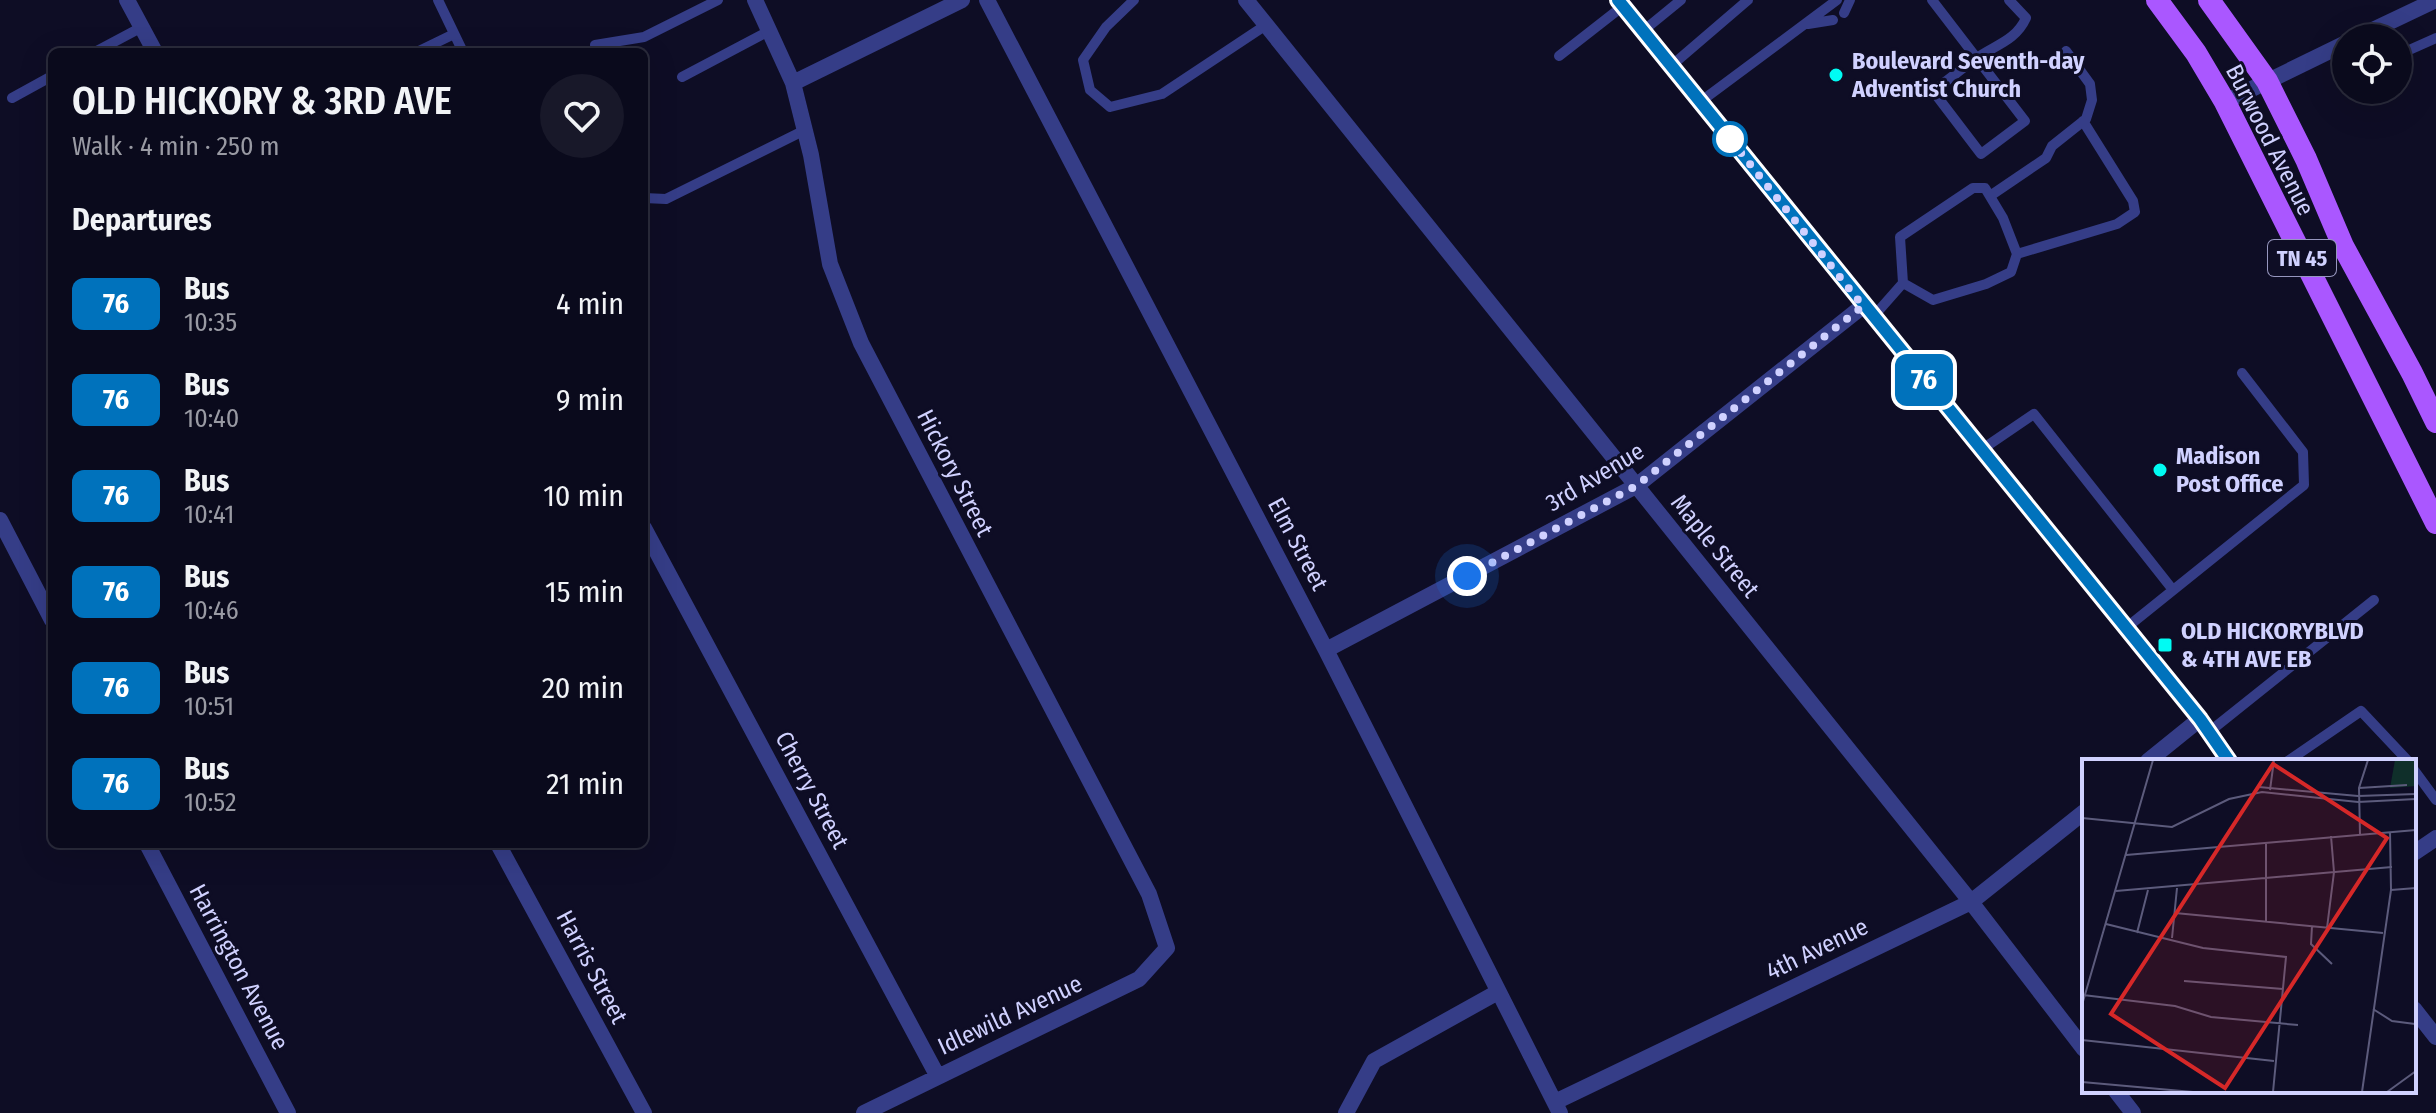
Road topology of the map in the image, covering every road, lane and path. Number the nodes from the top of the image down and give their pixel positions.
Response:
1 (127, 0) edge
2 (438, 0) edge
3 (718, 0) edge
4 (755, 0) edge
5 (962, 0) edge
6 (987, 0) edge
7 (1134, 0) edge
8 (1246, 0) edge
9 (1681, 0) edge
10 (1748, 0) edge
11 (1837, 0) edge
12 (1850, 0) edge
13 (1932, 0) edge
14 (2009, 0) edge
15 (2157, 0) edge
16 (2209, 0) edge
17 (2436, 0) edge
18 (1620, 3) edge
19 (1844, 13) dead end
20 (1833, 20) dead end
21 (2385, 24) edge
22 (1266, 25) junction
23 (1804, 25) junction
24 (142, 27) junction
25 (769, 31) junction
26 (1643, 31) junction
27 (454, 34) junction
28 (2436, 38) edge
29 (595, 45) dead end
30 (103, 48) edge
31 (153, 48) edge
32 (425, 48) edge
33 (461, 48) edge
34 (2412, 49) edge
35 (2332, 50) edge
36 (2066, 51) dead end
37 (1559, 56) dead end
38 (1977, 58) junction
39 (1671, 66) junction
40 (682, 77) dead end
41 (48, 78) edge
42 (2267, 81) junction
43 (793, 83) junction
44 (12, 98) dead end
45 (1700, 102) junction
46 (2225, 102) junction
47 (2083, 121) junction
48 (805, 130) junction
49 (1990, 196) junction
50 (648, 198) edge
51 (2017, 254) junction
52 (1903, 283) junction
53 (1868, 311) junction
54 (2242, 373) dead end
55 (2436, 422) edge
56 (1981, 450) junction
57 (1636, 486) junction
58 (0, 520) edge
59 (2436, 523) edge
60 (648, 535) edge
61 (2173, 590) junction
62 (2374, 600) dead end
63 (48, 612) edge
64 (2126, 628) junction
65 (1326, 650) junction
66 (2205, 726) junction
67 (2151, 759) edge
68 (2229, 759) edge
69 (2291, 759) edge
70 (2406, 759) edge
71 (2416, 773) edge
72 (2436, 800) edge
73 (2082, 814) edge
74 (2436, 838) edge
75 (149, 848) edge
76 (500, 848) edge
77 (2416, 852) edge
78 (1971, 902) junction
79 (1167, 948) joint
80 (1498, 992) junction
81 (2416, 1012) edge
82 (2436, 1037) edge
83 (2082, 1046) edge
84 (937, 1075) junction
85 (2118, 1093) edge
86 (1557, 1108) edge
87 (288, 1113) edge
88 (644, 1113) edge
89 (864, 1113) edge
90 (1346, 1113) edge
91 (2133, 1113) edge

1 - 24 street
2 - 27 lane
3 - 29 lane
4 - 25 street, Hickory Street
5 - 43 street
6 - 65 street, Elm Street
7 - 22 lane
8 - 22 street, Maple Street
9 - 26 lane
10 - 39 lane
11 - 23 lane
12 - 19 lane
13 - 38 lane
14 - 38 lane
15 - 46 main road, Burwood Avenue / TN 45
16 - 42 main road, Burwood Avenue / TN 45
17 - 21 street
18 - 26 street
18 - 37 lane
20 - 23 lane
22 - 57 street, Maple Street
23 - 45 lane
24 - 30 lane
24 - 31 street
25 - 40 lane
25 - 43 street, Hickory Street
26 - 39 street
27 - 32 lane
27 - 33 lane
28 - 34 lane
35 - 42 street
36 - 47 lane
38 - 38 lane
39 - 45 street
41 - 44 lane
42 - 46 street
42 - 55 main road, Burwood Avenue / TN 45
43 - 48 street, Hickory Street
45 - 53 street
46 - 59 main road, Burwood Avenue / TN 45
47 - 49 lane
47 - 51 lane
48 - 50 lane
48 - 79 street, Hickory Street
49 - 51 lane
49 - 52 lane
51 - 52 lane
52 - 53 lane
53 - 56 street
53 - 57 street, 3rd Avenue
54 - 61 lane
56 - 61 lane
56 - 64 street
57 - 65 street, 3rd Avenue
57 - 78 street, Maple Street
58 - 63 street
60 - 84 street, Cherry Street
61 - 64 lane
62 - 66 lane
64 - 66 street
65 - 80 street, Elm Street
66 - 67 street
66 - 68 street
69 - 70 lane
71 - 72 lane
73 - 78 street, 4th Avenue
74 - 77 street
75 - 87 street, Harrington Avenue
76 - 88 street, Harris Street
78 - 83 street, Maple Street
78 - 86 street, 4th Avenue
79 - 84 street, Idlewild Avenue
80 - 86 street, Elm Street
80 - 90 street
81 - 82 street
84 - 89 street, Idlewild Avenue
85 - 91 street

